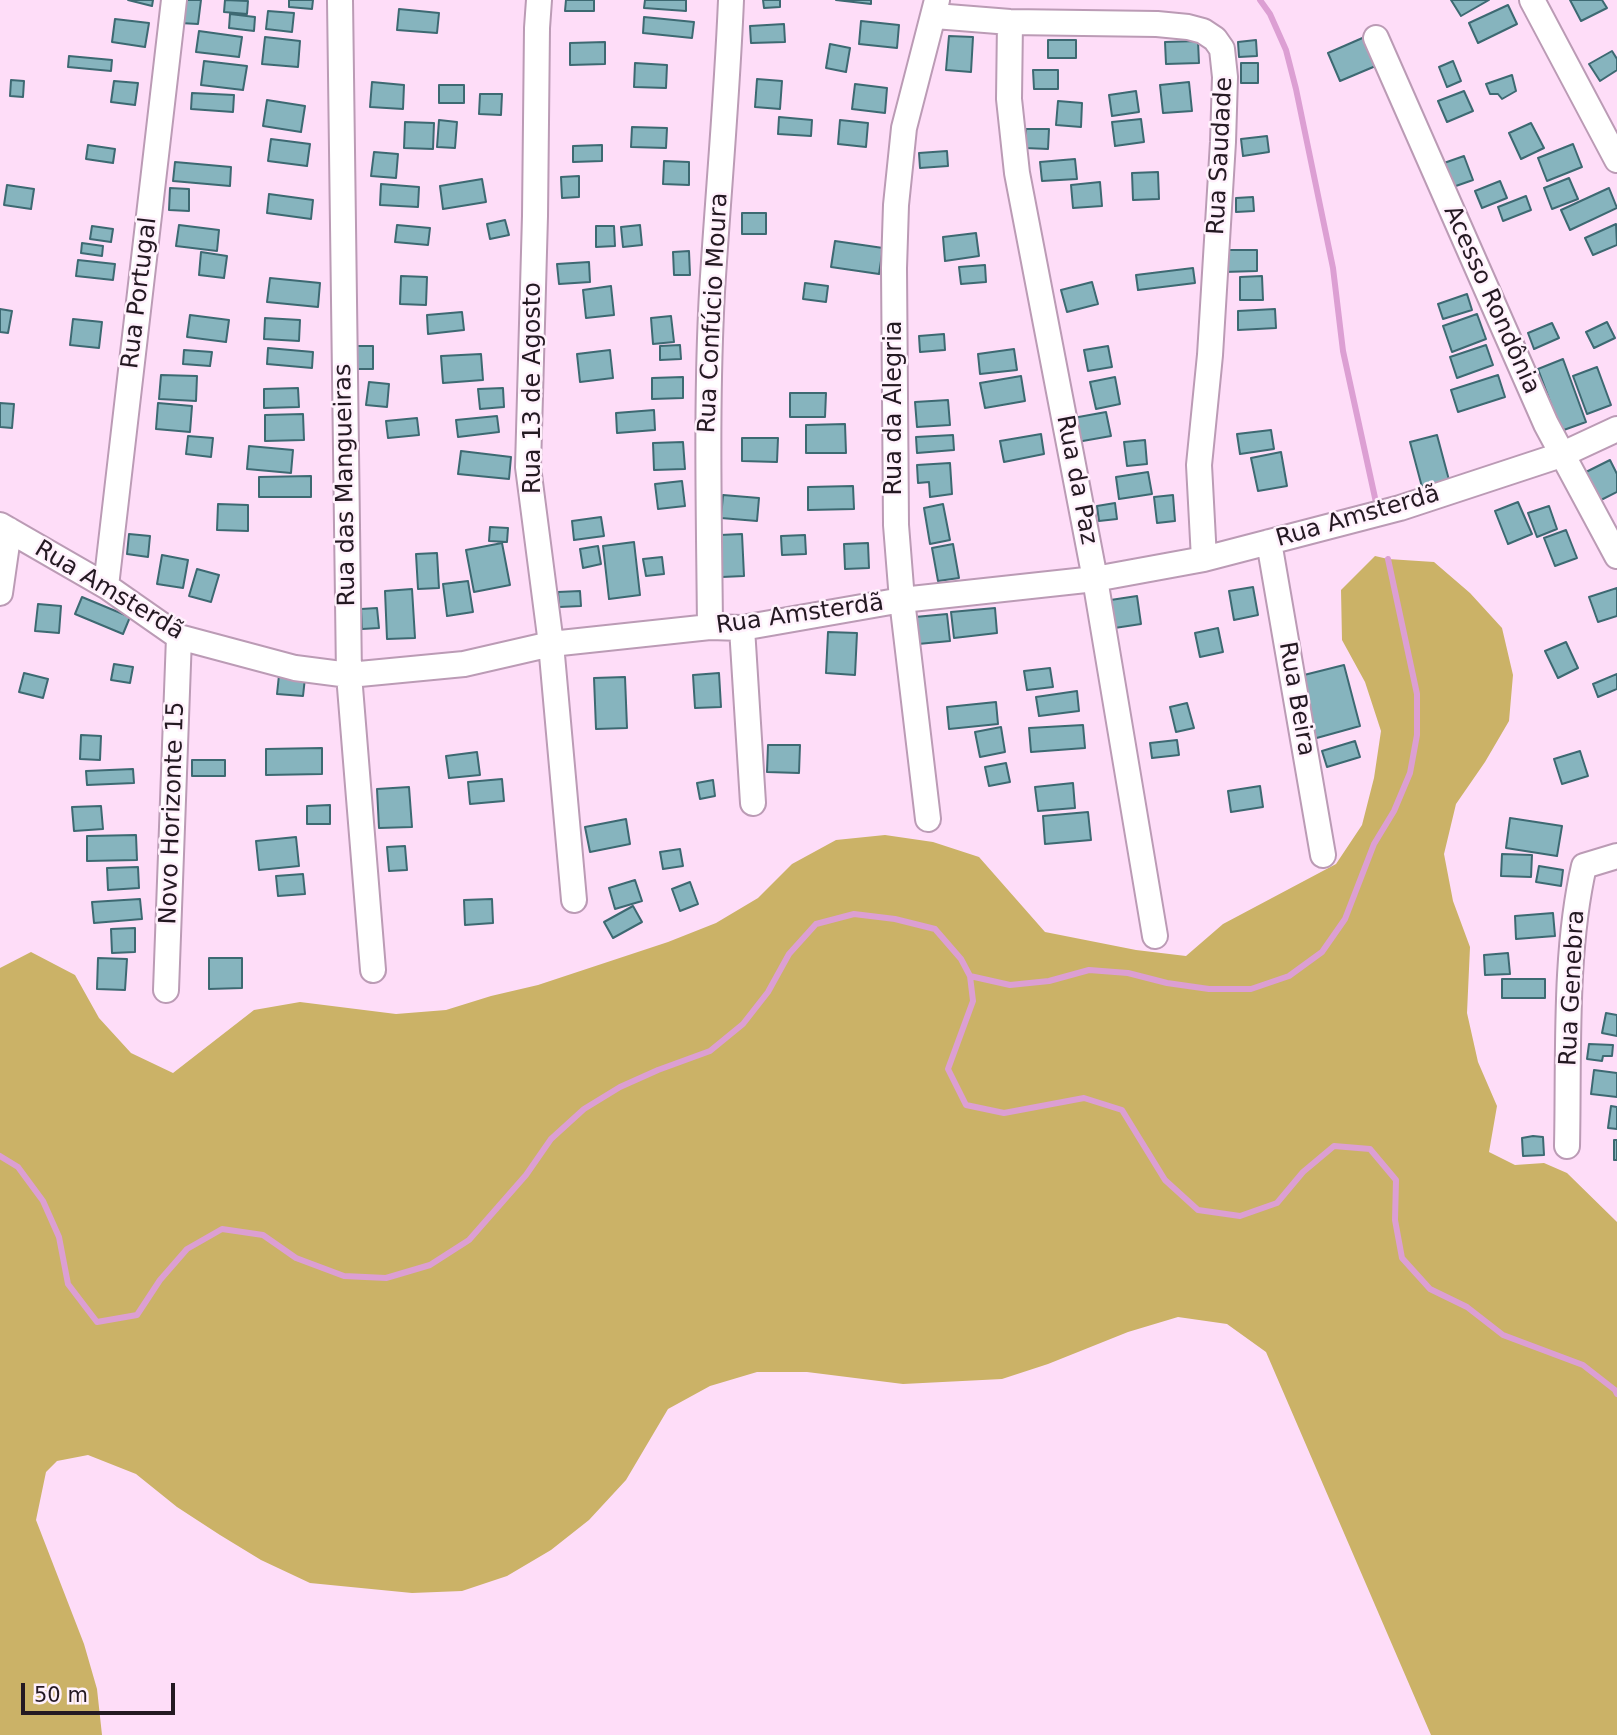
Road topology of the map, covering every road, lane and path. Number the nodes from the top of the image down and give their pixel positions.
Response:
1 (174, 0) edge
2 (340, 0) edge
3 (539, 0) edge
4 (731, 0) edge
5 (1532, 0) edge
6 (936, 8) edge
7 (1010, 22) junction
8 (1376, 38) dead end
9 (1617, 160) edge
10 (1617, 429) edge
11 (1561, 456) junction
12 (4, 528) edge
13 (1269, 542) junction
14 (1617, 556) edge
15 (1204, 559) junction
16 (1095, 579) junction
17 (106, 586) junction
18 (0, 593) edge
19 (902, 600) junction
20 (710, 627) junction
21 (742, 628) junction
22 (179, 637) junction
23 (551, 644) junction
24 (349, 676) junction
25 (753, 803) dead end
26 (928, 819) dead end
27 (1323, 855) dead end
28 (1617, 856) edge
29 (574, 900) dead end
30 (1155, 936) dead end
31 (373, 970) dead end
32 (166, 990) dead end
33 (1567, 1146) dead end

1 - 17 street, Rua Portugal
2 - 24 street, Rua das Mangueiras
3 - 23 street, Rua 13 de Agosto
4 - 20 street, Rua Confúcio Moura
5 - 9 street
6 - 7 street, Rua Saudade
6 - 19 street, Rua da Alegria
7 - 15 street, Rua Saudade
7 - 16 street, Rua da Paz
8 - 11 street, Acesso Rondônia
10 - 11 street, Rua Amsterdã
11 - 13 street, Rua Amsterdã
11 - 14 street, Acesso Rondônia
12 - 17 street, Rua Amsterdã
12 - 18 street
13 - 15 street, Rua Amsterdã
13 - 27 street, Rua Beira
15 - 16 street, Rua Amsterdã
16 - 19 street, Rua Amsterdã
16 - 30 street, Rua da Paz
17 - 22 street, Rua Amsterdã
19 - 21 street, Rua Amsterdã
19 - 26 street, Rua da Alegria
20 - 21 street, Rua Amsterdã
20 - 23 street, Rua Amsterdã
21 - 25 street
22 - 24 street, Rua Amsterdã
22 - 32 street, Novo Horizonte 15
23 - 24 street, Rua Amsterdã
23 - 29 street, Rua 13 de Agosto
24 - 31 street, Rua das Mangueiras
28 - 33 street, Rua Genebra

